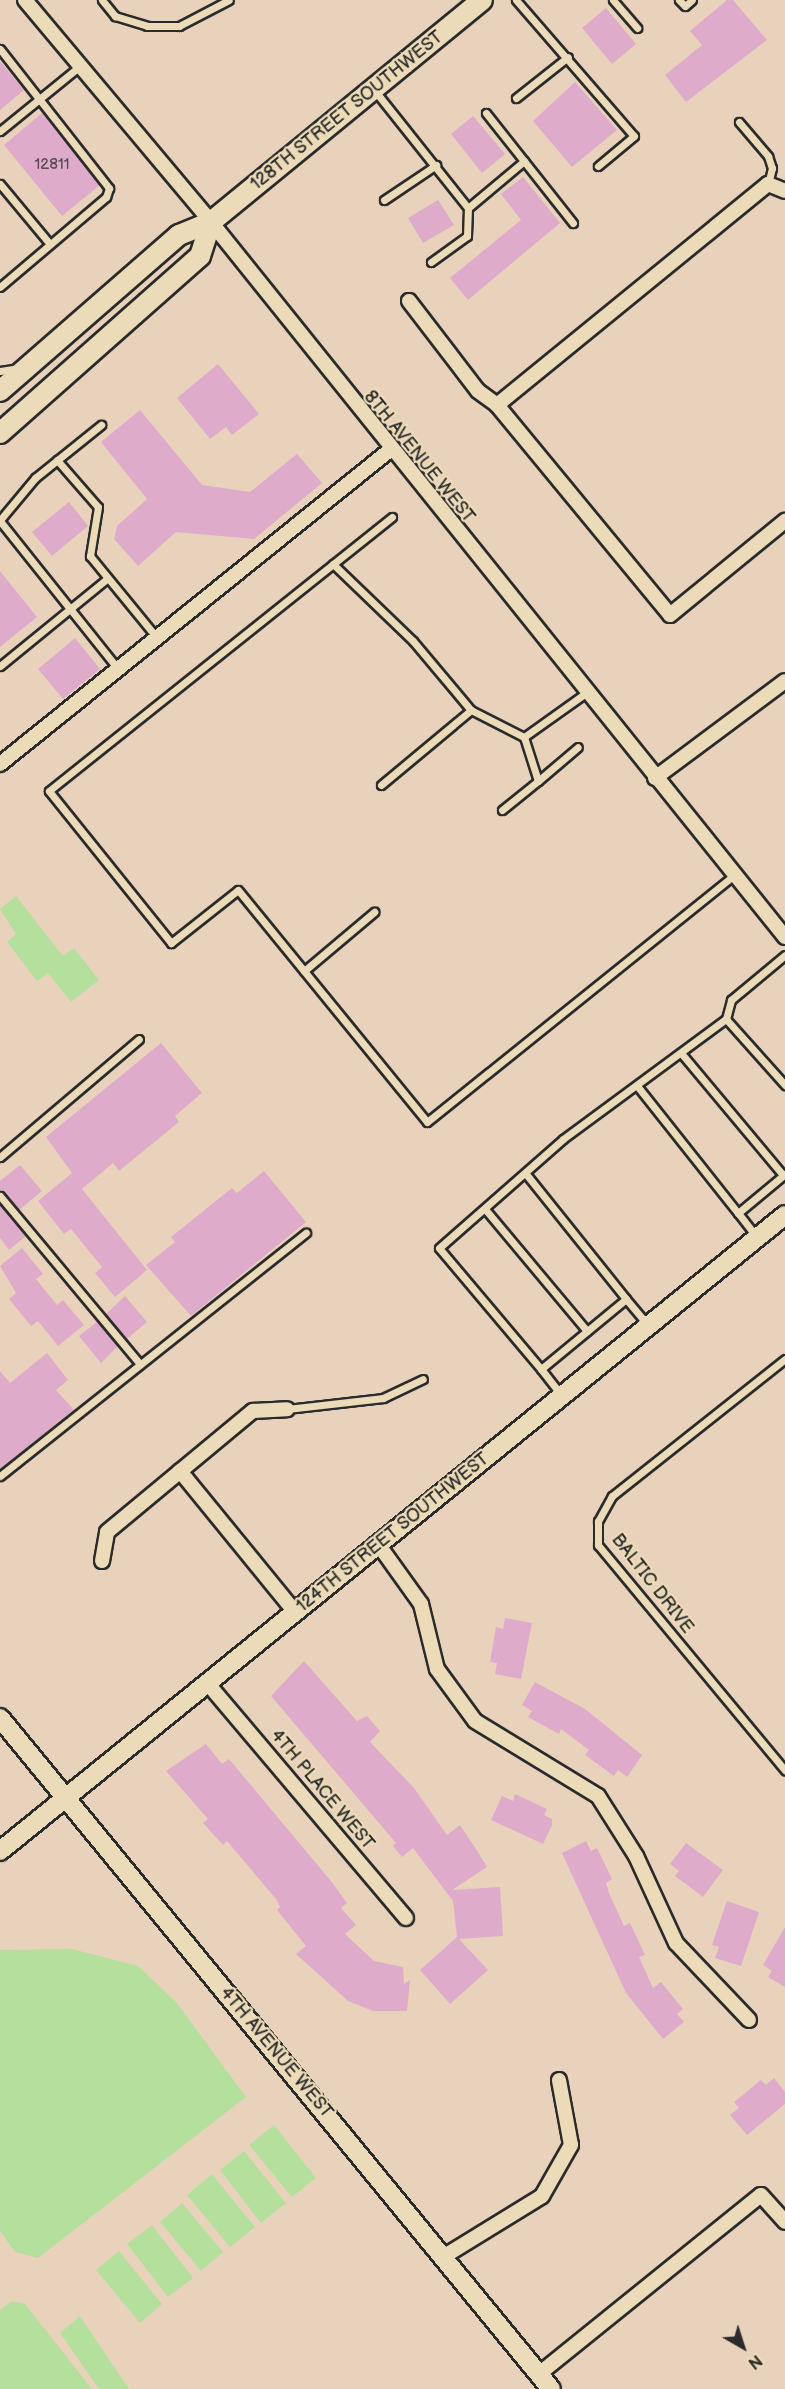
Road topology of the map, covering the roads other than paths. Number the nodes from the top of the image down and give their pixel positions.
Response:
1 (25, 0) edge
2 (102, 0) edge
3 (229, 0) edge
4 (482, 0) edge
5 (516, 0) edge
6 (613, 0) edge
7 (679, 0) edge
8 (692, 0) edge
9 (637, 28) dead end
10 (0, 49) edge
11 (567, 57) junction
12 (80, 66) junction
13 (374, 89) junction
14 (40, 98) junction
15 (516, 98) dead end
16 (486, 113) dead end
17 (740, 123) dead end
18 (0, 131) edge
19 (524, 161) junction
20 (436, 165) junction
21 (598, 165) dead end
22 (0, 184) edge
23 (768, 184) junction
24 (785, 191) edge
25 (384, 200) dead end
26 (468, 208) junction
27 (211, 222) junction
28 (573, 223) dead end
29 (50, 244) junction
30 (431, 262) dead end
31 (0, 287) edge
32 (409, 301) dead end
33 (29, 365) junction
34 (0, 371) edge
35 (0, 391) edge
36 (497, 405) junction
37 (101, 425) dead end
38 (0, 433) edge
39 (390, 450) junction
40 (57, 460) junction
41 (392, 517) dead end
42 (0, 520) edge
43 (785, 521) edge
44 (333, 564) junction
45 (108, 578) junction
46 (70, 609) junction
47 (157, 638) junction
48 (0, 666) edge
49 (118, 669) junction
50 (785, 681) edge
51 (586, 693) junction
52 (471, 710) junction
53 (524, 737) junction
54 (578, 747) dead end
55 (0, 764) edge
56 (655, 778) junction
57 (538, 781) junction
58 (381, 785) dead end
59 (502, 810) dead end
60 (734, 876) junction
61 (374, 912) dead end
62 (785, 938) edge
63 (785, 955) edge
64 (304, 971) junction
65 (726, 1018) junction
66 (139, 1039) dead end
67 (681, 1053) junction
68 (785, 1085) edge
69 (638, 1087) junction
70 (0, 1157) edge
71 (526, 1174) junction
72 (784, 1174) edge
73 (0, 1196) edge
74 (485, 1209) junction
75 (738, 1213) junction
76 (785, 1215) edge
77 (306, 1233) dead end
78 (757, 1238) junction
79 (626, 1299) junction
80 (648, 1325) junction
81 (587, 1331) junction
82 (785, 1359) edge
83 (140, 1364) junction
84 (541, 1369) junction
85 (423, 1379) dead end
86 (561, 1395) junction
87 (287, 1409) joint
88 (180, 1471) junction
89 (0, 1476) edge
90 (378, 1544) junction
91 (102, 1561) dead end
92 (296, 1613) junction
93 (209, 1685) junction
94 (0, 1718) edge
95 (785, 1770) edge
96 (66, 1799) junction
97 (0, 1851) edge
98 (406, 1918) dead end
99 (748, 2020) dead end
100 (559, 2080) dead end
101 (785, 2222) edge
102 (443, 2257) junction
103 (539, 2374) junction
104 (551, 2389) edge

1 - 12 street, 8TH AVENUE WEST
2 - 3 lane
4 - 13 main road, 128TH STREET SOUTHWEST
5 - 11 lane
6 - 9 lane
7 - 8 lane
10 - 14 lane
11 - 15 lane
11 - 21 lane
12 - 14 lane
12 - 27 street, 8TH AVENUE WEST
13 - 20 lane
13 - 27 main road, 128TH STREET SOUTHWEST
14 - 18 lane
14 - 29 lane
16 - 19 lane
17 - 23 lane
19 - 26 lane
19 - 28 lane
20 - 25 lane
20 - 26 lane
22 - 29 lane
23 - 24 street
23 - 36 street
26 - 30 lane
27 - 33 main road, 128TH STREET SOUTHWEST
27 - 38 main road
27 - 39 street, 8TH AVENUE WEST
29 - 31 lane
32 - 36 street
33 - 34 lane
33 - 35 main road, 128TH STREET SOUTHWEST
36 - 43 street
37 - 40 lane
39 - 47 street
39 - 51 street, 8TH AVENUE WEST
40 - 42 lane
40 - 45 lane
41 - 44 lane
42 - 46 lane
44 - 52 lane
44 - 64 lane
45 - 46 lane
45 - 47 lane
46 - 48 lane
46 - 49 lane
47 - 49 street
49 - 55 street
50 - 56 street
51 - 53 lane
51 - 56 street, 8TH AVENUE WEST
52 - 53 lane
52 - 58 lane
53 - 57 lane
54 - 57 lane
56 - 60 street, 8TH AVENUE WEST
57 - 59 lane
60 - 62 street, 8TH AVENUE WEST
60 - 64 lane
61 - 64 lane
63 - 65 lane
65 - 67 lane
65 - 68 lane
66 - 70 lane
67 - 69 lane
67 - 72 lane
69 - 71 lane
69 - 75 lane
71 - 74 lane
71 - 79 lane
72 - 75 lane
73 - 83 lane
74 - 81 lane
74 - 84 lane
75 - 78 lane
76 - 78 street, 124TH STREET SOUTHWEST
77 - 83 lane
78 - 80 street, 124TH STREET SOUTHWEST
79 - 80 lane
79 - 81 lane
80 - 86 street, 124TH STREET SOUTHWEST
81 - 84 lane
82 - 95 lane, BALTIC DRIVE
83 - 89 lane
84 - 86 lane
85 - 87 lane
86 - 90 street, 124TH STREET SOUTHWEST
87 - 88 street
88 - 91 street
88 - 92 street
90 - 92 street, 124TH STREET SOUTHWEST
90 - 99 street
92 - 93 street, 124TH STREET SOUTHWEST
93 - 96 street, 124TH STREET SOUTHWEST
93 - 98 street, 4TH PLACE WEST
94 - 96 street, 4TH AVENUE WEST
96 - 97 street, 124TH STREET SOUTHWEST
96 - 102 street, 4TH AVENUE WEST
100 - 102 street
101 - 103 street
102 - 103 street, 4TH AVENUE WEST
103 - 104 street, 4TH AVENUE WEST

